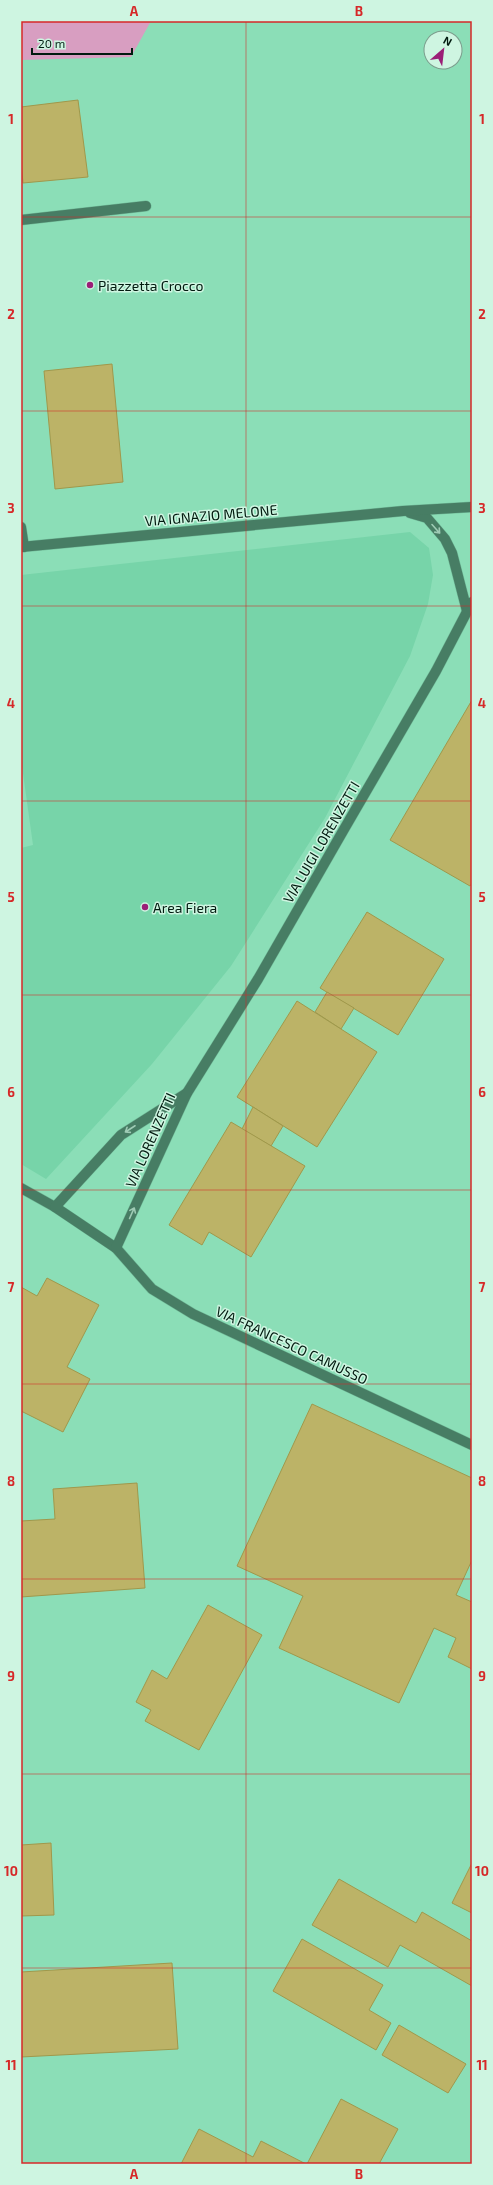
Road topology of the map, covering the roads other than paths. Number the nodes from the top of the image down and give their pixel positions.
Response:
1 (146, 206) dead end
2 (21, 220) edge
3 (472, 507) edge
4 (403, 511) junction
5 (21, 527) edge
6 (22, 547) edge
7 (470, 606) edge
8 (187, 1093) junction
9 (21, 1188) edge
10 (55, 1208) junction
11 (116, 1248) junction
12 (472, 1445) edge

1 - 2 street
3 - 4 street, VIA IGNAZIO MELONE
4 - 6 street, VIA IGNAZIO MELONE
4 -> 7 street, VIA IGNAZIO MELONE
5 - 6 street
7 - 8 street, VIA LUIGI LORENZETTI
8 -> 10 street, VIA LORENZETTI
11 -> 8 street, VIA LORENZETTI
9 - 10 street, VIA FRANCESCO CAMUSSO
10 - 11 street, VIA FRANCESCO CAMUSSO
11 - 12 street, VIA FRANCESCO CAMUSSO

